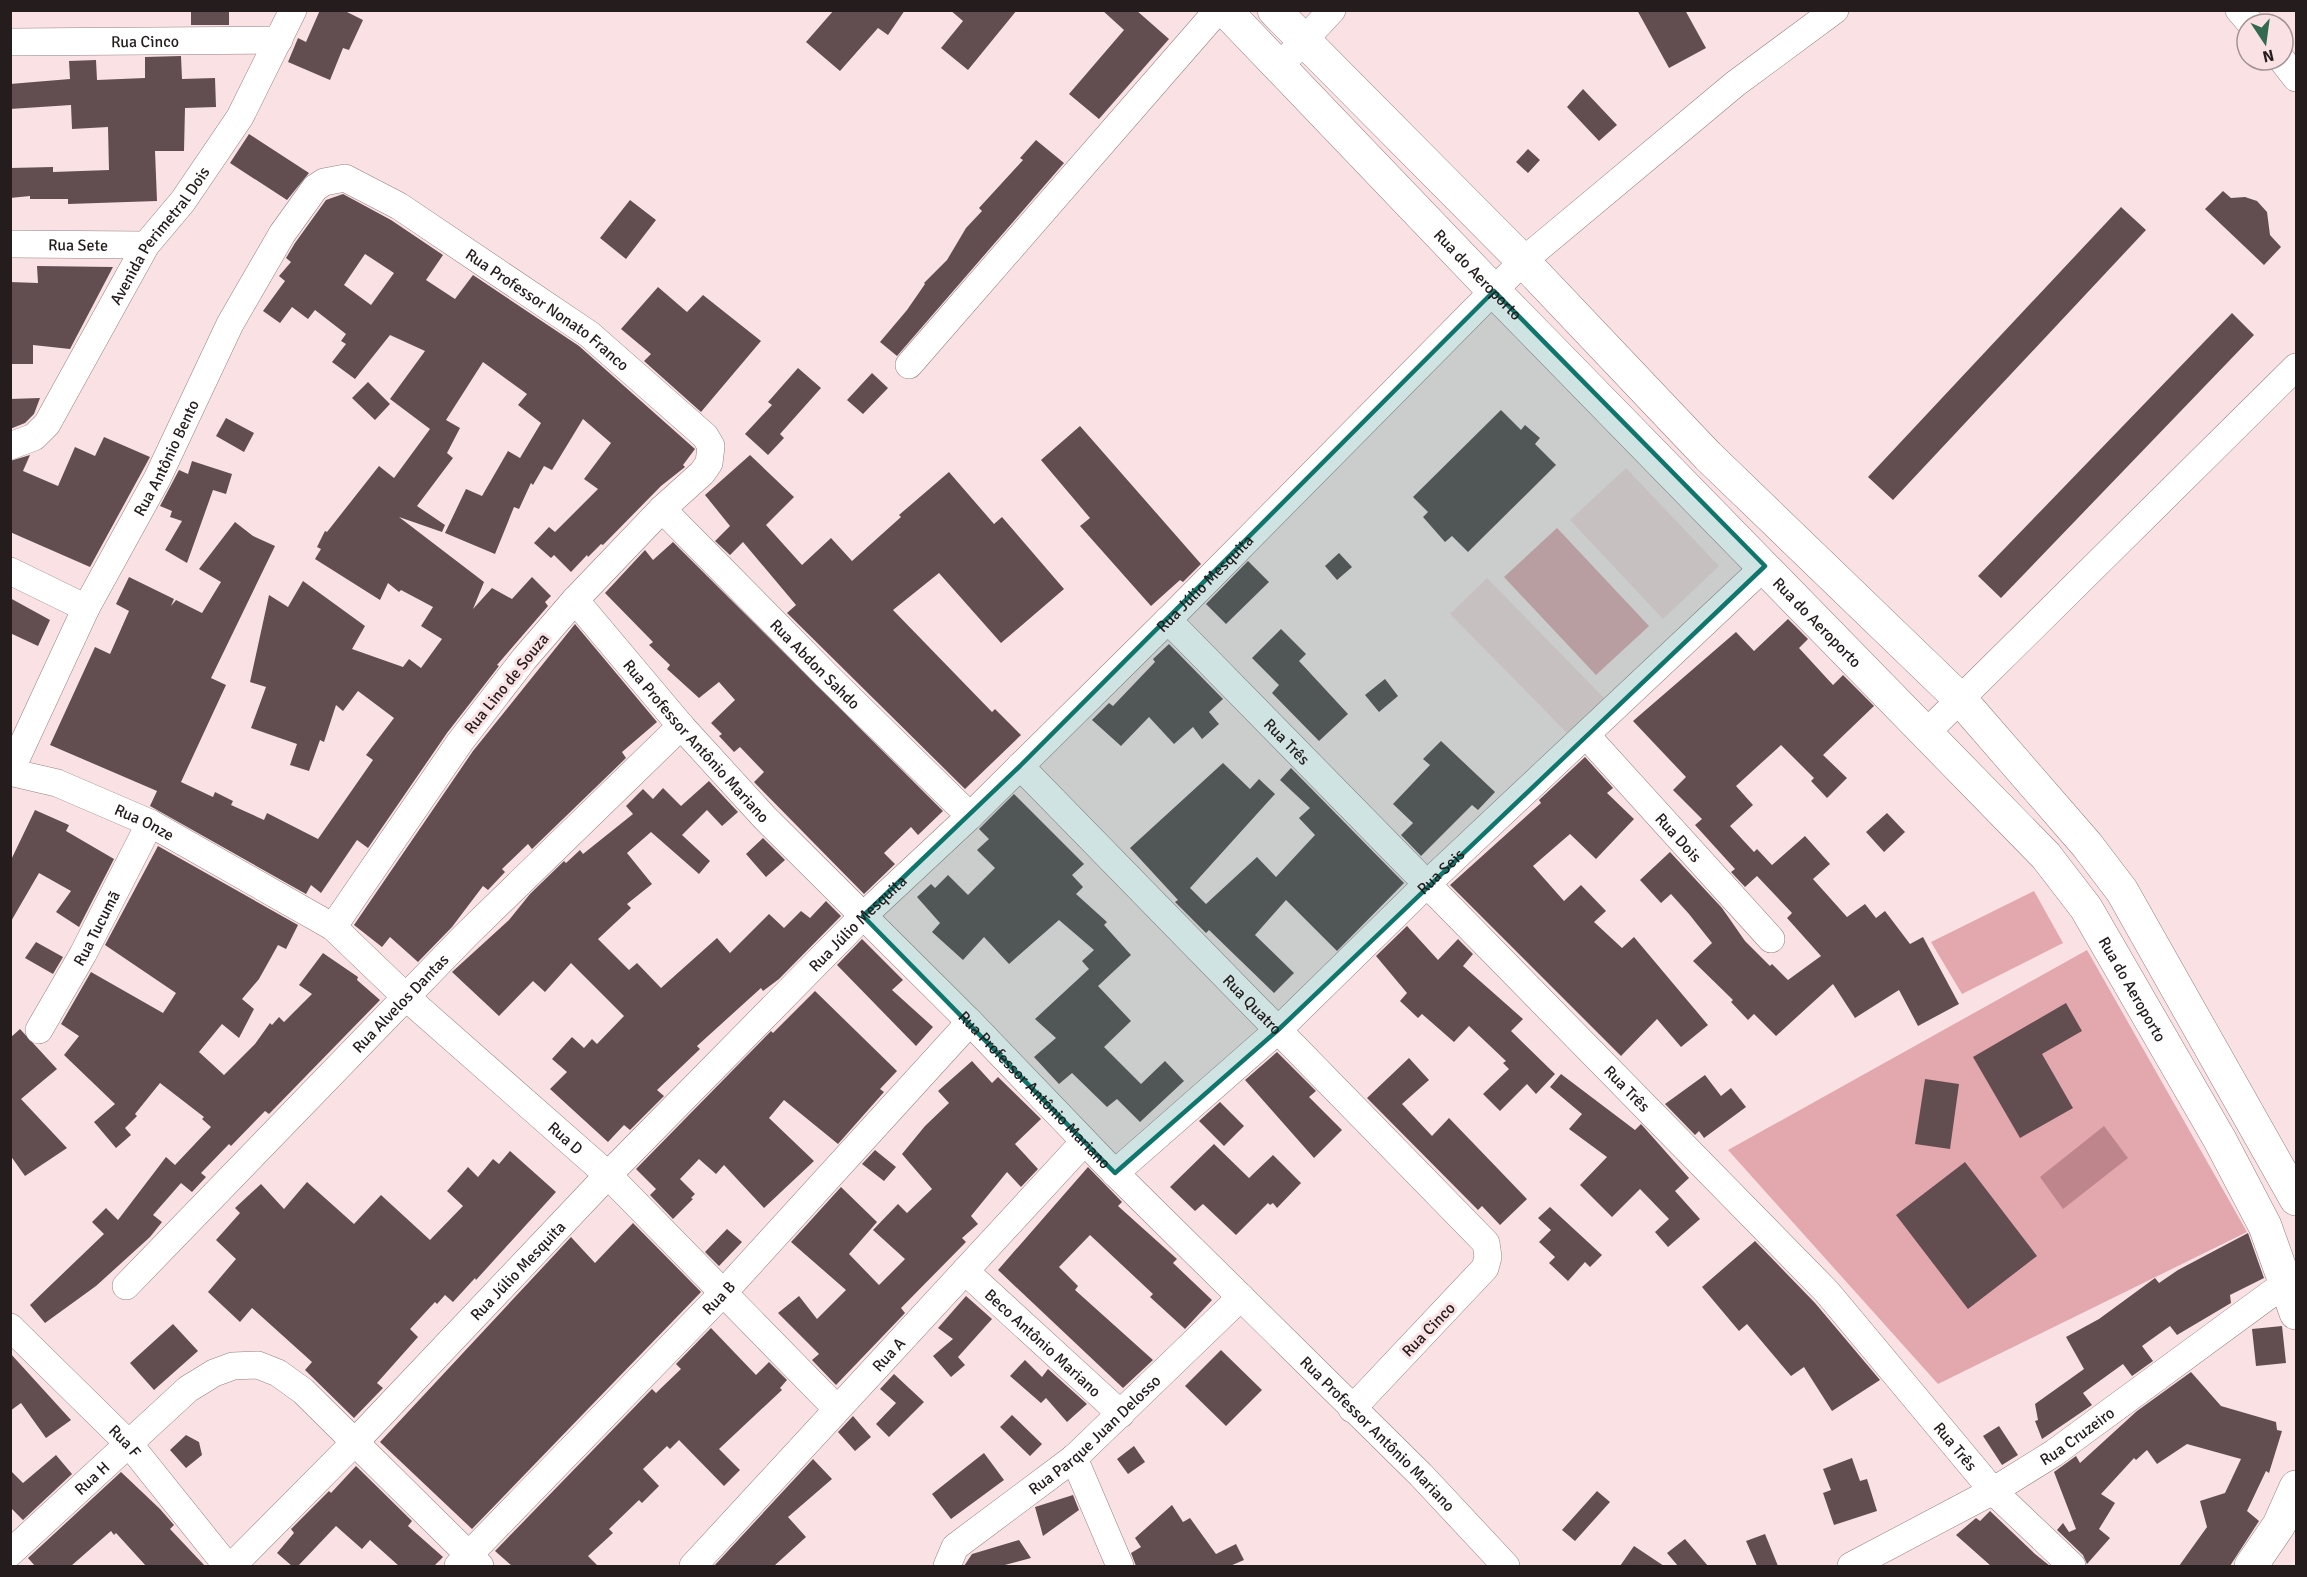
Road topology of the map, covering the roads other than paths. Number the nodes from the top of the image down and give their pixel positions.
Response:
1 (293, 10) edge
2 (1218, 10) edge
3 (1225, 10) edge
4 (1274, 10) edge
5 (1332, 10) edge
6 (1835, 10) edge
7 (279, 40) junction
8 (1302, 40) junction
9 (10, 42) edge
10 (1279, 67) junction
11 (355, 183) joint
12 (10, 244) edge
13 (146, 246) junction
14 (1523, 261) junction
15 (1494, 291) junction
16 (909, 365) dead end
17 (2296, 367) edge
18 (10, 446) edge
19 (709, 463) joint
20 (662, 509) junction
21 (1765, 566) junction
22 (10, 571) edge
23 (575, 600) junction
24 (86, 609) junction
25 (1168, 620) junction
26 (1961, 700) junction
27 (681, 726) junction
28 (1926, 733) junction
29 (1586, 735) junction
30 (1020, 766) junction
31 (10, 772) edge
32 (970, 816) junction
33 (150, 823) junction
34 (1428, 883) junction
35 (271, 890) joint
36 (863, 916) junction
37 (333, 927) junction
38 (1771, 939) dead end
39 (407, 998) junction
40 (970, 1022) junction
41 (39, 1030) dead end
42 (1278, 1030) junction
43 (1084, 1142) junction
44 (1114, 1173) junction
45 (608, 1175) junction
46 (2296, 1199) edge
47 (1486, 1243) joint
48 (965, 1271) junction
49 (2287, 1282) junction
50 (126, 1286) dead end
51 (724, 1292) junction
52 (1241, 1297) junction
53 (2296, 1313) edge
54 (10, 1327) edge
55 (1353, 1408) junction
56 (837, 1409) junction
57 (1122, 1414) junction
58 (355, 1442) junction
59 (130, 1444) junction
60 (1074, 1458) junction
61 (2296, 1486) edge
62 (1993, 1491) junction
63 (10, 1553) edge
64 (469, 1563) edge
65 (227, 1566) edge
66 (232, 1566) edge
67 (693, 1566) edge
68 (947, 1566) edge
69 (1120, 1566) edge
70 (1506, 1566) edge
71 (1851, 1566) edge
72 (2072, 1566) edge
73 (2251, 1566) edge

1 - 7 street, Avenida Perimetral Dois
2 - 16 street
3 - 10 main road, Rua do Aeroporto
4 - 8 main road
5 - 8 street
6 - 14 street, Rua Júlio Mesquita
7 - 9 street, Rua Cinco
7 - 13 street, Avenida Perimetral Dois
8 - 10 street
8 - 14 main road
10 - 15 main road, Rua do Aeroporto
11 - 19 street, Rua Professor Nonato Franco
11 - 24 street, Rua Antônio Bento
12 - 13 street, Rua Sete
13 - 18 street, Avenida Perimetral Dois
14 - 15 street, Rua Júlio Mesquita
14 - 26 main road
15 - 21 main road, Rua do Aeroporto
15 - 25 street, Rua Júlio Mesquita
17 - 26 street
19 - 20 street, Rua Lino de Souza
20 - 23 street, Rua Lino de Souza
20 - 32 street, Rua Abdon Sahdo
21 - 28 main road, Rua do Aeroporto
21 - 29 street, Rua Seis
22 - 24 street
23 - 27 street, Rua Professor Antônio Mariano
23 - 37 street, Rua Lino de Souza
24 - 31 street, Rua Antônio Bento
25 - 30 street, Rua Júlio Mesquita
25 - 34 street, Rua Três
26 - 28 street
26 - 46 main road
27 - 36 street, Rua Professor Antônio Mariano
27 - 39 street, Rua Alvelos Dantas
28 - 49 main road, Rua do Aeroporto
29 - 34 street, Rua Seis
29 - 38 street, Rua Dois
30 - 32 street, Rua Júlio Mesquita
30 - 42 street, Rua Quatro
31 - 33 street, Rua Onze
32 - 36 street, Rua Júlio Mesquita
33 - 35 street, Rua Onze
33 - 41 street, Rua Tucumã
34 - 42 street, Rua Seis
34 - 62 street, Rua Três
35 - 37 street, Rua D
36 - 40 street, Rua Professor Antônio Mariano
36 - 45 street, Rua Júlio Mesquita
37 - 39 street, Rua D
39 - 45 street, Rua D
39 - 50 street, Rua Alvelos Dantas
40 - 43 street, Rua Professor Antônio Mariano
40 - 51 street, Rua B
42 - 44 street, Rua Seis
42 - 47 street, Rua Quatro
43 - 44 street, Rua Professor Antônio Mariano
43 - 48 street, Rua A
44 - 52 street, Rua Professor Antônio Mariano
45 - 51 street, Rua D
45 - 58 street, Rua Júlio Mesquita
47 - 55 street, Rua Cinco
48 - 56 street, Rua A
48 - 57 street, Beco Antônio Mariano
49 - 53 main road, Rua do Aeroporto
49 - 62 street, Rua Cruzeiro
51 - 56 street, Rua D
51 - 64 street, Rua B
52 - 55 street, Rua Professor Antônio Mariano
52 - 57 street, Rua Parque Juan Delosso
54 - 59 street, Rua F
55 - 70 street, Rua Professor Antônio Mariano
56 - 67 street, Rua A
57 - 60 street, Rua Parque Juan Delosso
58 - 59 street, Rua H
58 - 64 street
58 - 66 street, Rua Júlio Mesquita
59 - 63 street, Rua H
59 - 65 street, Rua F
60 - 68 street, Rua Parque Juan Delosso
60 - 69 street
61 - 73 main road
62 - 71 street, Rua Cruzeiro
62 - 72 street, Rua Três

